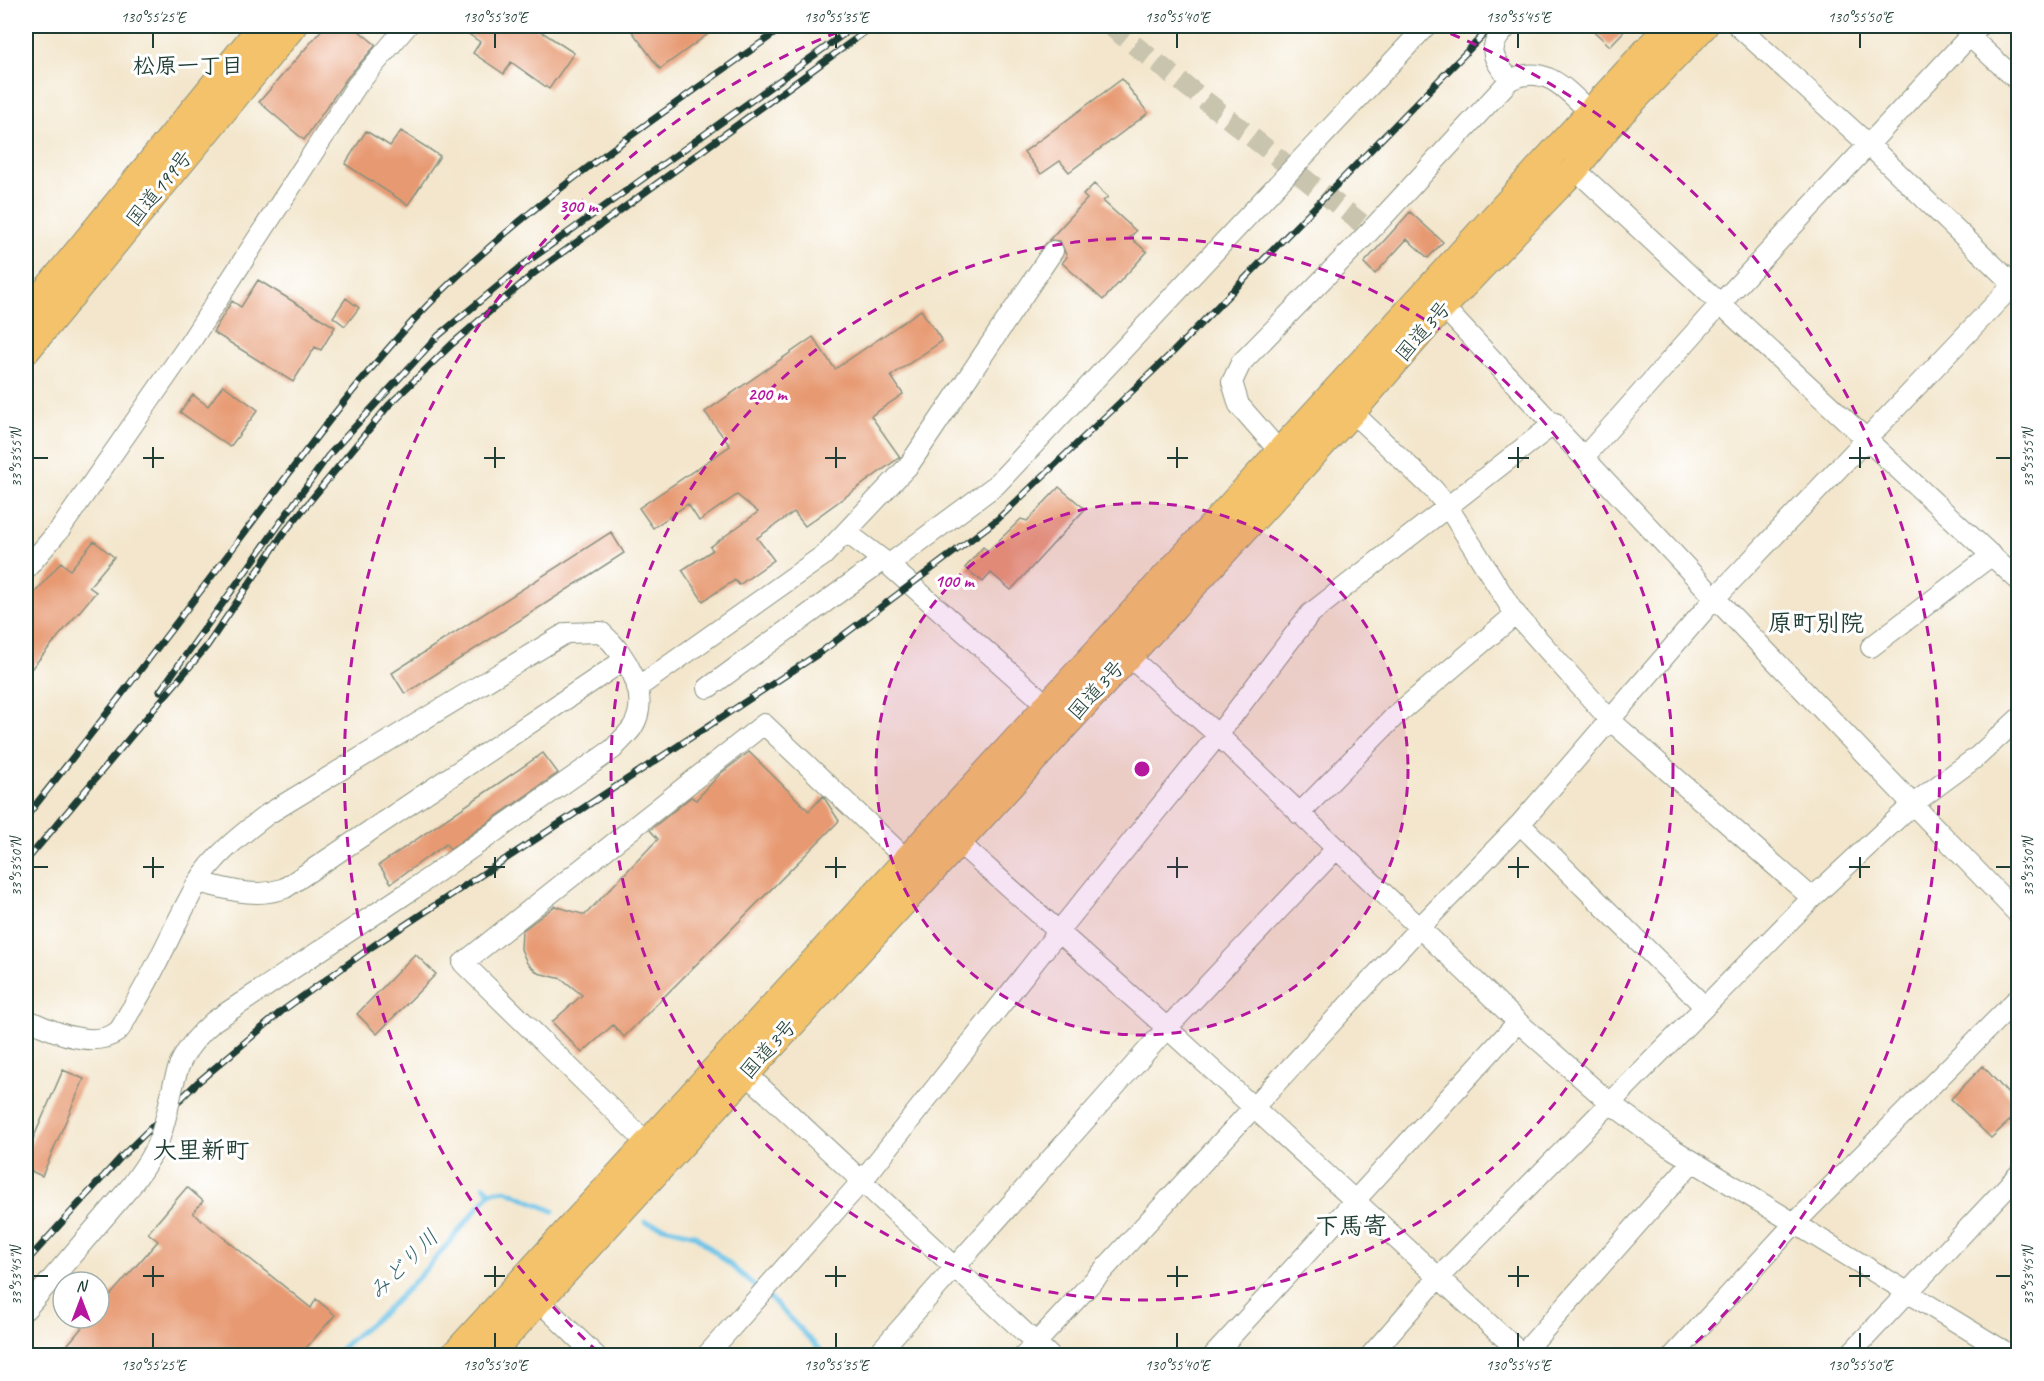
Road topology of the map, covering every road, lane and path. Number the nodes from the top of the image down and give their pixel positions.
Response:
1 (262, 26) edge
2 (293, 26) edge
3 (407, 26) edge
4 (1426, 26) edge
5 (1508, 26) edge
6 (1669, 26) edge
7 (1704, 26) edge
8 (1738, 26) edge
9 (1974, 31) edge
10 (1510, 80) junction
11 (2019, 81) edge
12 (1598, 120) junction
13 (1870, 146) junction
14 (1575, 168) junction
15 (1053, 251) dead end
16 (2017, 284) edge
17 (1436, 299) junction
18 (1721, 303) junction
19 (26, 315) edge
20 (26, 351) edge
21 (1352, 412) junction
22 (1555, 423) junction
23 (1867, 438) junction
24 (1585, 456) junction
25 (1288, 461) junction
26 (1448, 507) junction
27 (846, 532) junction
28 (1992, 555) junction
29 (885, 562) junction
30 (26, 568) edge
31 (2019, 580) edge
32 (1714, 598) junction
33 (1516, 614) junction
34 (1118, 647) junction
35 (1871, 647) dead end
36 (624, 660) junction
37 (637, 688) junction
38 (708, 688) dead end
39 (1047, 705) junction
40 (2019, 719) edge
41 (1610, 720) junction
42 (1218, 735) junction
43 (1913, 804) junction
44 (1299, 814) junction
45 (1520, 824) junction
46 (948, 833) junction
47 (1337, 848) junction
48 (907, 860) junction
49 (198, 882) junction
50 (1812, 898) junction
51 (2016, 906) edge
52 (1421, 926) junction
53 (1059, 931) junction
54 (2019, 998) edge
55 (1704, 1006) junction
56 (26, 1019) edge
57 (1518, 1022) junction
58 (1167, 1028) junction
59 (736, 1065) junction
60 (1610, 1103) junction
61 (1254, 1109) junction
62 (656, 1152) junction
63 (1693, 1161) junction
64 (2019, 1175) edge
65 (862, 1181) junction
66 (1354, 1202) junction
67 (1795, 1223) junction
68 (956, 1266) junction
69 (1438, 1278) junction
70 (529, 1292) junction
71 (1908, 1292) junction
72 (26, 1309) edge
73 (1037, 1351) edge
74 (1522, 1355) edge
75 (453, 1356) edge
76 (488, 1356) edge
77 (596, 1356) edge
78 (706, 1356) edge
79 (876, 1356) edge
80 (1214, 1356) edge
81 (1370, 1356) edge
82 (1673, 1356) edge
83 (1848, 1356) edge
84 (2012, 1356) edge

1 - 19 highway, 国道199号
2 - 20 highway, 国道199号
3 - 30 street
4 - 29 street
5 - 10 street
6 - 12 highway, 国道3号
7 - 12 highway, 国道3号
8 - 13 street
9 - 11 street
9 - 13 street
10 - 12 street
10 - 25 street
12 - 14 highway, 国道3号
12 - 17 highway, 国道3号
13 - 16 street
13 - 18 street
14 - 17 highway, 国道3号
14 - 18 street
15 - 27 street
16 - 23 street
17 - 21 highway, 国道3号
17 - 22 street
17 - 25 highway, 国道3号
18 - 23 street
18 - 24 street
21 - 25 highway, 国道3号
21 - 26 street
22 - 24 street
22 - 26 street
23 - 28 street
23 - 32 street
24 - 32 street
25 - 34 highway, 国道3号
26 - 33 street
26 - 42 street
27 - 29 street
27 - 37 street
28 - 31 street
28 - 35 street
29 - 38 street
29 - 39 street
32 - 41 street
32 - 43 street
33 - 41 street
33 - 44 street
34 - 39 highway, 国道3号
34 - 42 street
34 - 46 highway, 国道3号
36 - 37 street
36 - 49 street
36 - 49 street
37 - 72 street, bridge
39 - 46 highway, 国道3号
40 - 43 street
41 - 45 street
41 - 50 street
42 - 44 street
42 - 53 street
43 - 50 street
43 - 51 street
44 - 47 street
45 - 52 street
45 - 55 street
46 - 48 highway, 国道3号
46 - 53 street
46 - 59 highway, 国道3号
47 - 52 street
47 - 58 street
48 - 59 highway, 国道3号
48 - 62 street
49 - 56 street
50 - 55 street
52 - 57 street
52 - 61 street
53 - 58 street
53 - 65 street
54 - 67 street
55 - 60 street
57 - 60 street
57 - 66 street
58 - 61 street
58 - 68 street
59 - 62 highway, 国道3号
59 - 65 street
60 - 63 street
60 - 69 street
61 - 66 street
61 - 73 street
62 - 70 highway, 国道3号
63 - 67 street
63 - 74 street
64 - 71 street
65 - 68 street
65 - 78 street
66 - 69 street
66 - 80 street
67 - 71 street
67 - 82 street
68 - 73 street
68 - 79 street
69 - 74 street
69 - 81 street
70 - 75 highway, 国道3号
70 - 76 highway, 国道3号
70 - 77 street
71 - 83 street
71 - 84 street

